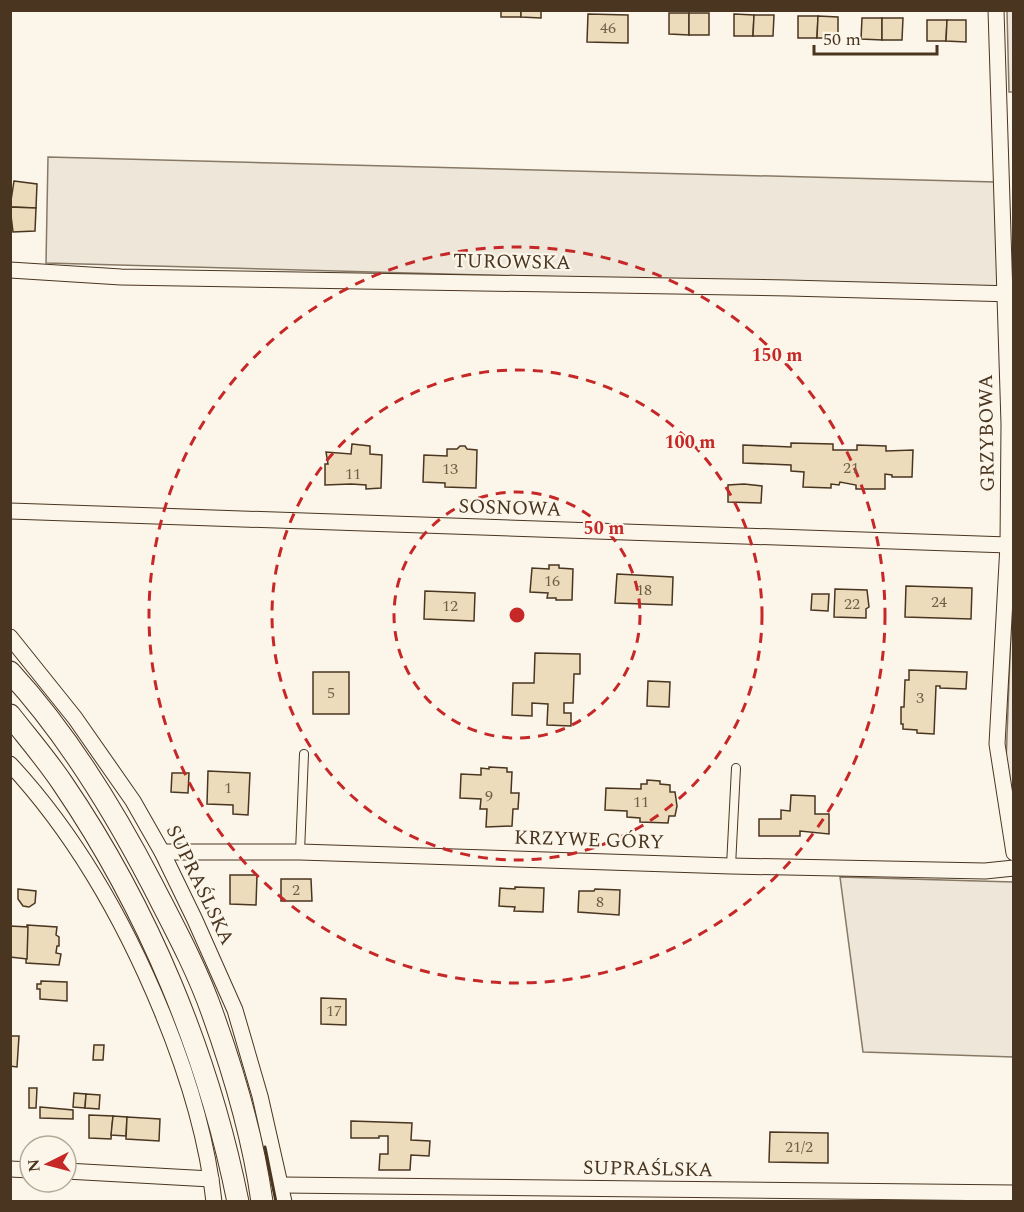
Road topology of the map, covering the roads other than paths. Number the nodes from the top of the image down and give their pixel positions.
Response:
1 (996, 10) edge
2 (1006, 103) edge
3 (10, 270) edge
4 (1009, 294) edge
5 (10, 511) edge
6 (1008, 545) junction
7 (10, 637) edge
8 (10, 672) edge
9 (10, 715) edge
10 (304, 754) dead end
11 (736, 768) dead end
12 (13, 771) edge
13 (162, 852) junction
14 (300, 852) junction
15 (1014, 853) edge
16 (731, 866) junction
17 (1014, 868) edge
18 (78, 1173) edge
19 (211, 1179) junction
20 (282, 1185) junction
21 (1014, 1193) edge
22 (214, 1202) edge
23 (238, 1202) edge
24 (262, 1202) edge
25 (284, 1202) edge

1 - 2 street, GRZYBOWA
2 - 4 street, GRZYBOWA
3 - 4 street, TUROWSKA
4 - 6 street, GRZYBOWA
5 - 6 street, SOSNOWA
6 - 15 street, GRZYBOWA
7 - 13 street, SUPRAŚLSKA
8 - 24 main road
9 - 23 main road
10 - 14 lane
11 - 16 lane
12 - 19 street
13 - 14 street, KRZYWE GÓRY
13 - 20 street, SUPRAŚLSKA
14 - 16 street, KRZYWE GÓRY
16 - 17 street, KRZYWE GÓRY
18 - 19 street
19 - 22 street
20 - 21 street, SUPRAŚLSKA
20 - 25 street, SUPRAŚLSKA

